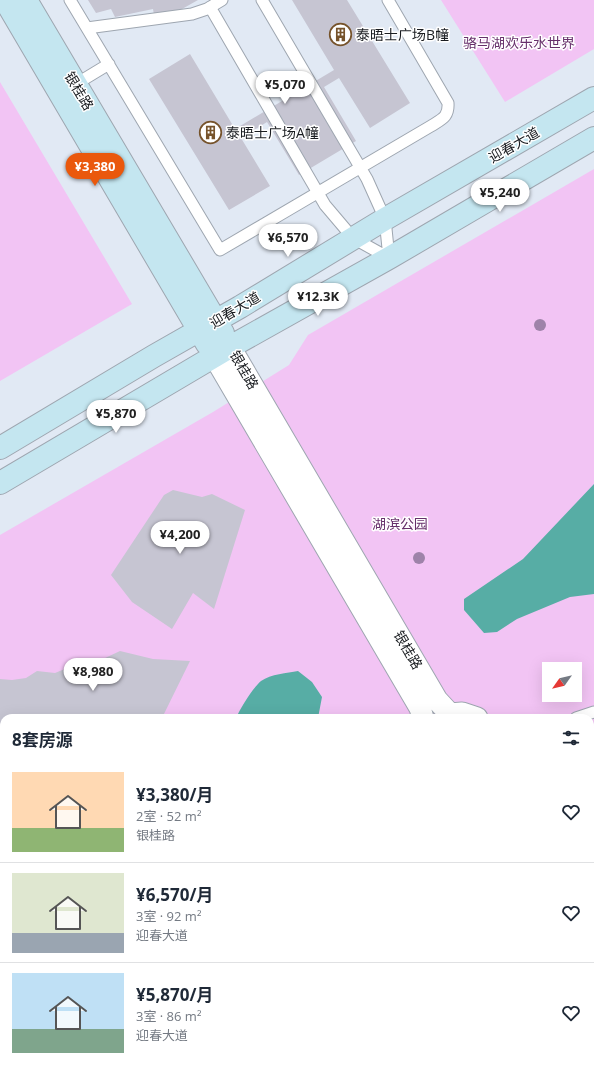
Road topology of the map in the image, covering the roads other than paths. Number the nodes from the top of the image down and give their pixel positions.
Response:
1 (5, 0) edge
2 (26, 0) edge
3 (70, 0) edge
4 (222, 0) edge
5 (262, 0) edge
6 (388, 0) edge
7 (210, 7) junction
8 (87, 28) junction
9 (109, 64) junction
10 (76, 84) junction
11 (594, 98) edge
12 (594, 138) edge
13 (361, 168) junction
14 (318, 192) junction
15 (385, 220) junction
16 (353, 238) junction
17 (388, 258) junction
18 (207, 326) junction
19 (222, 351) junction
20 (0, 448) edge
21 (0, 483) edge
22 (422, 714) edge
23 (445, 714) edge

1 - 18 main road, 银桂路
2 - 10 main road, 银桂路
3 - 8 lane
4 - 7 lane
5 - 13 lane
6 - 13 lane
7 - 8 lane
7 - 14 lane
8 - 9 lane
9 - 10 lane
9 - 14 lane
10 - 18 main road, 银桂路
11 - 15 main road, 迎春大道
12 - 17 main road, 迎春大道
13 - 14 lane
13 - 15 lane
14 - 16 lane
15 - 16 main road, 迎春大道
15 - 17 lane
16 - 17 lane
16 - 18 main road, 迎春大道
17 - 19 main road, 迎春大道
18 - 19 main road, 银桂路
18 - 20 main road, 迎春大道
19 - 21 main road, 迎春大道
19 - 22 street, 银桂路
19 - 23 street, 银桂路

